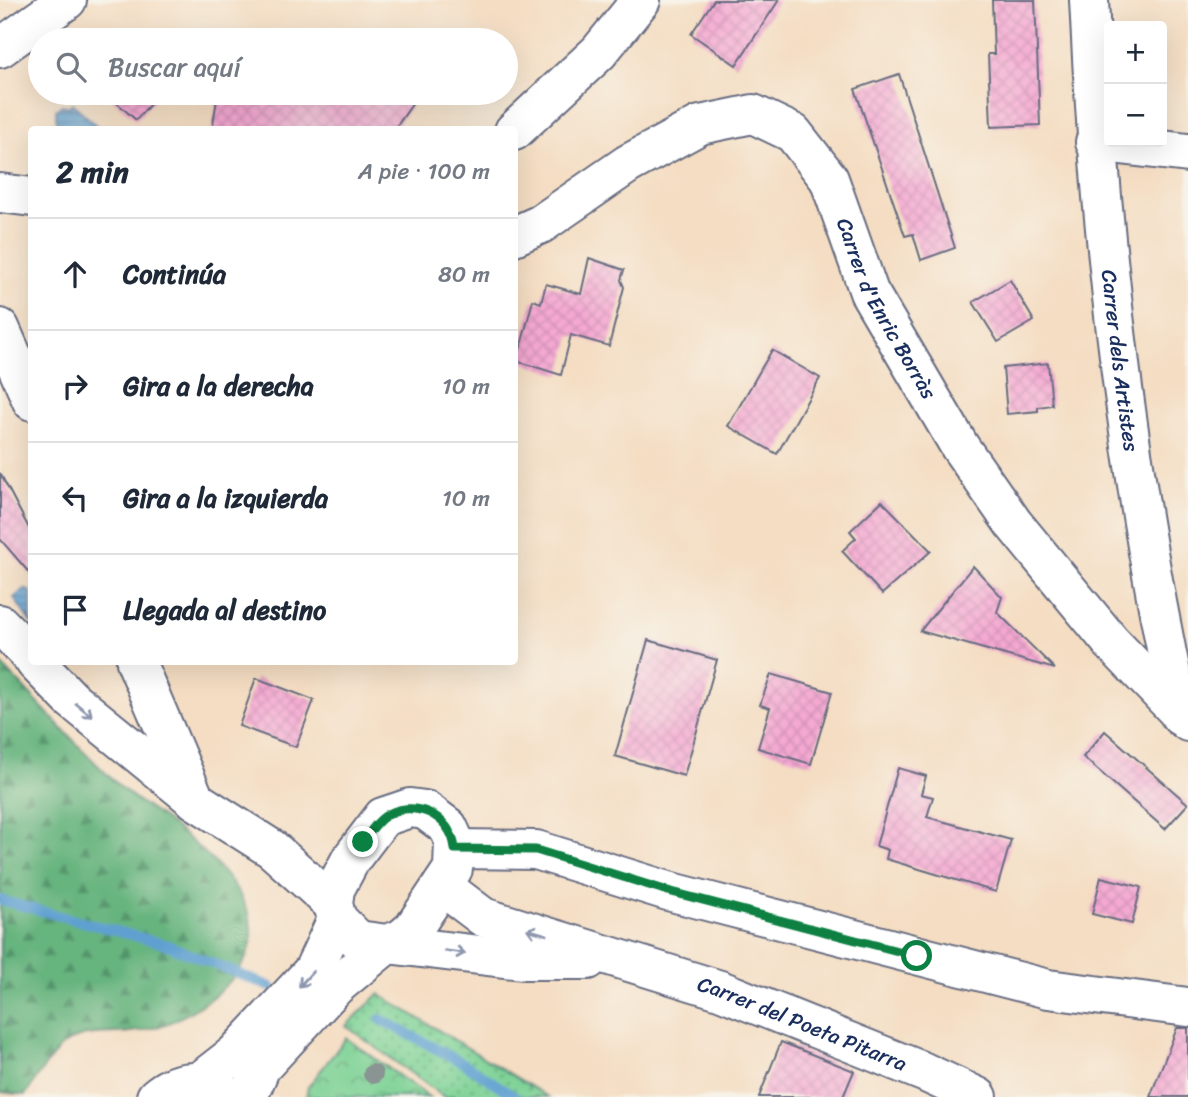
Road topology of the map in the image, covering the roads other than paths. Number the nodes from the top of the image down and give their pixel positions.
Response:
1 (67, 0) edge
2 (641, 0) edge
3 (1088, 0) edge
4 (0, 48) edge
5 (518, 127) edge
6 (1095, 142) junction
7 (1188, 153) edge
8 (0, 193) edge
9 (28, 196) edge
10 (518, 234) edge
11 (0, 328) edge
12 (28, 392) edge
13 (0, 624) edge
14 (28, 653) edge
15 (38, 665) edge
16 (137, 665) edge
17 (1184, 720) edge
18 (195, 800) junction
19 (272, 849) junction
20 (455, 849) junction
21 (351, 859) junction
22 (442, 886) junction
23 (335, 911) junction
24 (387, 944) junction
25 (625, 960) junction
26 (1188, 1007) edge
27 (214, 1090) edge
28 (156, 1097) edge
29 (248, 1097) edge
30 (978, 1097) edge

1 - 4 street
2 - 5 street
3 - 6 street, Carrer dels Artistes
6 - 7 street
6 - 17 street, Carrer dels Artistes
8 - 9 street
10 - 17 street, Carrer d'Enric Borràs
11 - 12 street
13 - 14 street
15 -> 18 street
16 - 18 street
18 - 19 street
19 - 21 street
19 - 23 street
20 - 21 street
20 - 22 street
20 - 26 street
21 - 23 street
22 - 24 street
25 -> 22 street, Carrer del Poeta Pitarra
23 - 24 street
23 -> 27 street
24 -> 25 street, Carrer del Poeta Pitarra
24 - 29 street
25 - 30 street, Carrer del Poeta Pitarra
27 - 28 street

